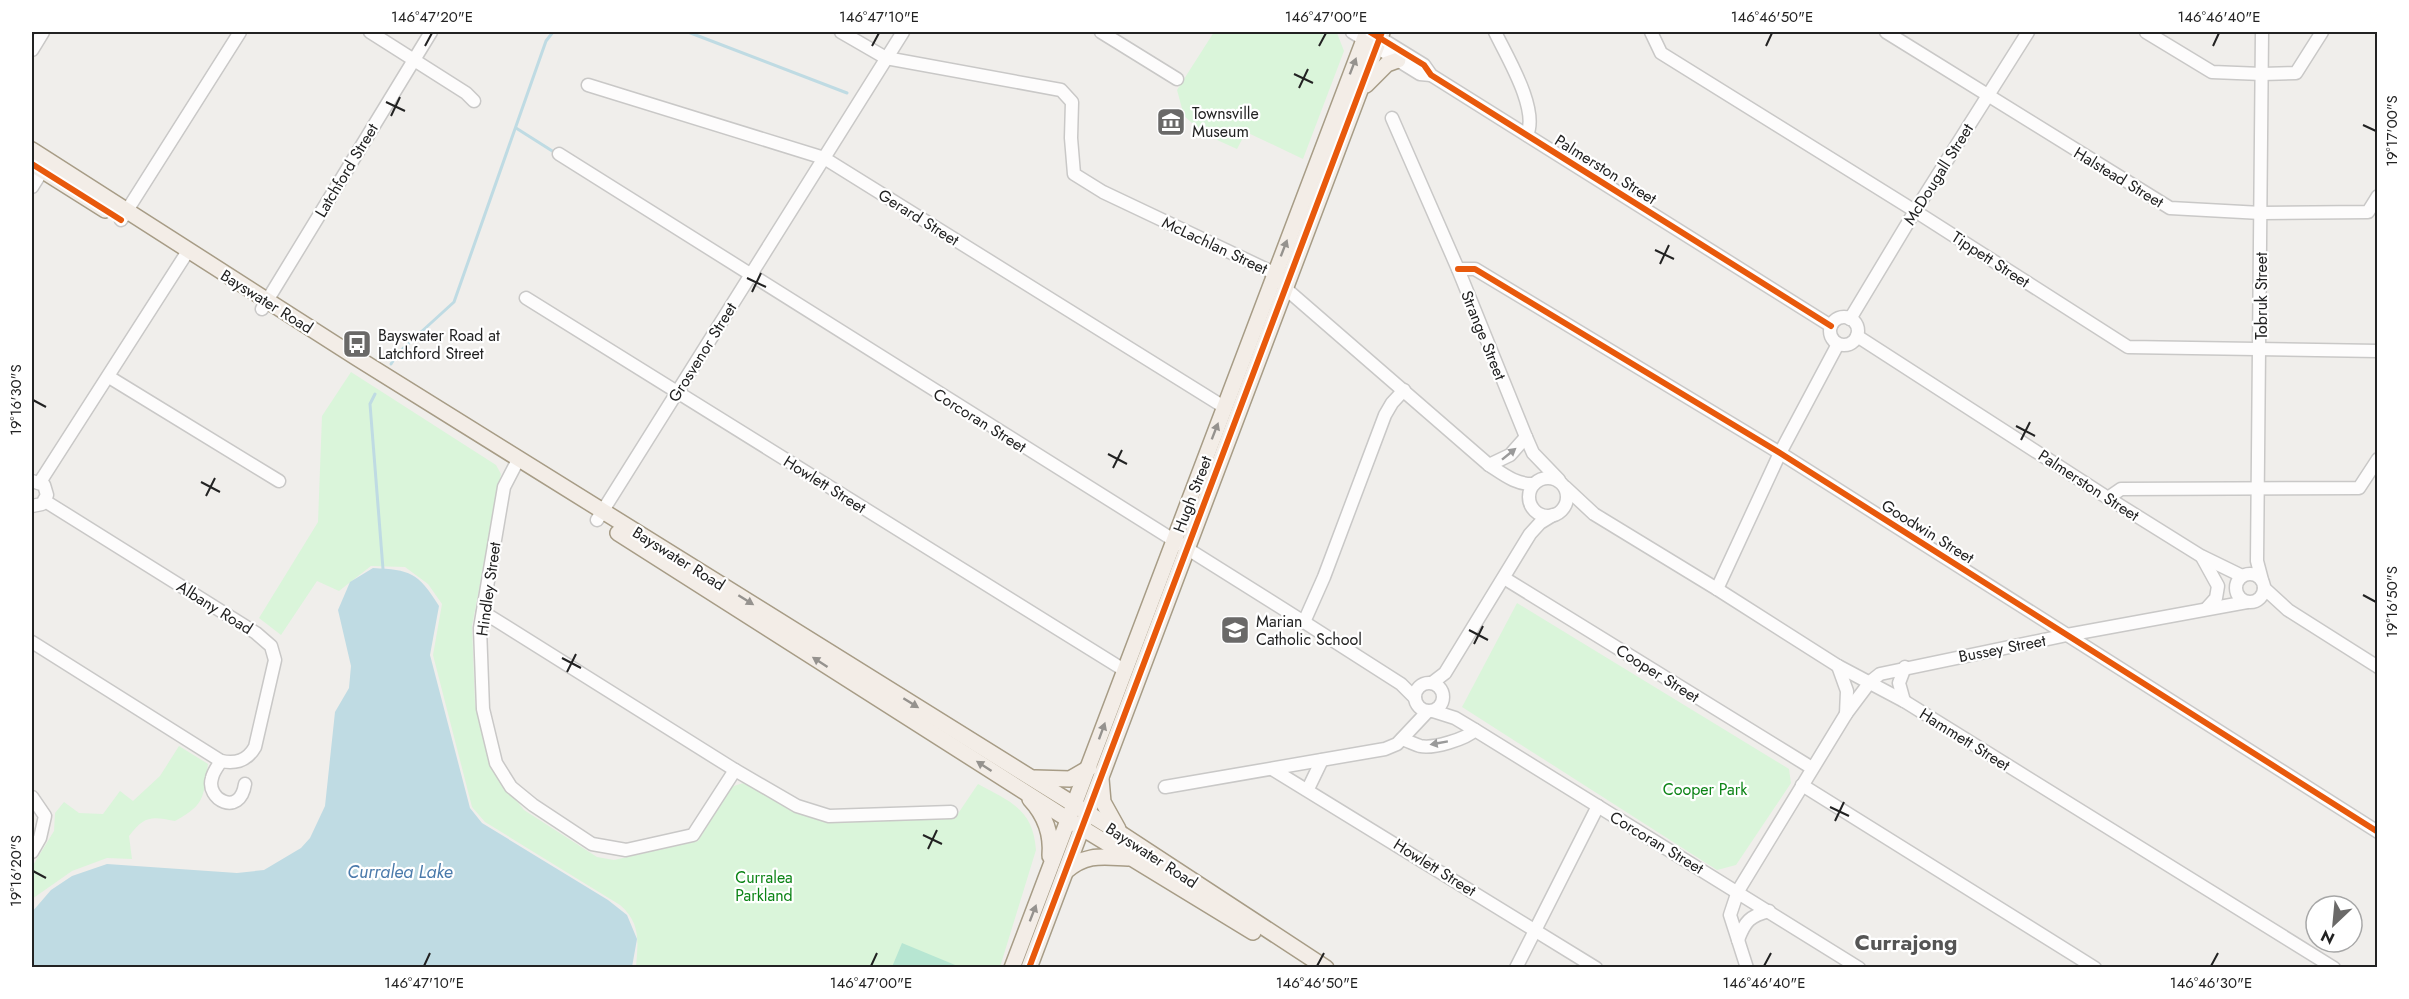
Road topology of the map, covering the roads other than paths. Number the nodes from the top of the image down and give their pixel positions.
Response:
1 (43, 32) edge
2 (240, 32) edge
3 (370, 32) edge
4 (431, 32) edge
5 (841, 32) edge
6 (903, 32) edge
7 (1101, 32) edge
8 (1495, 32) edge
9 (1651, 32) edge
10 (1886, 32) edge
11 (2028, 32) edge
12 (2146, 32) edge
13 (2262, 32) edge
14 (2322, 32) edge
15 (1370, 36) edge
16 (32, 50) edge
17 (414, 58) junction
18 (886, 58) junction
19 (1398, 60) junction
20 (2262, 74) junction
21 (1431, 75) junction
22 (1177, 79) dead end
23 (588, 85) dead end
24 (1360, 92) junction
25 (1988, 96) junction
26 (474, 100) dead end
27 (1392, 118) dead end
28 (1527, 135) junction
29 (32, 150) edge
30 (559, 154) dead end
31 (824, 158) junction
32 (37, 168) edge
33 (32, 187) edge
34 (2378, 196) edge
35 (1915, 211) junction
36 (2261, 213) junction
37 (124, 217) junction
38 (186, 255) junction
39 (1458, 269) junction
40 (1274, 273) junction
41 (750, 275) junction
42 (1285, 288) junction
43 (526, 298) dead end
44 (265, 305) junction
45 (1850, 319) junction
46 (1831, 326) junction
47 (1857, 336) junction
48 (1838, 344) junction
49 (2260, 351) junction
50 (2378, 351) edge
51 (109, 376) junction
52 (1404, 390) junction
53 (677, 392) junction
54 (1224, 407) junction
55 (1526, 437) junction
56 (1533, 453) junction
57 (1780, 453) junction
58 (2378, 459) edge
59 (516, 462) junction
60 (1489, 465) junction
61 (279, 481) dead end
62 (1514, 481) junction
63 (36, 482) edge
64 (1535, 482) junction
65 (1562, 484) junction
66 (2258, 488) junction
67 (2108, 498) junction
68 (45, 501) junction
69 (1530, 502) junction
70 (32, 506) edge
71 (1558, 512) junction
72 (1594, 514) junction
73 (600, 516) junction
74 (1530, 534) junction
75 (1179, 545) junction
76 (2201, 556) junction
77 (2257, 561) junction
78 (2244, 575) junction
79 (1504, 578) junction
80 (2263, 584) junction
81 (1717, 589) junction
82 (2236, 590) junction
83 (2252, 601) junction
84 (2207, 608) junction
85 (2288, 610) junction
86 (483, 612) junction
87 (1304, 622) junction
88 (2067, 634) junction
89 (32, 642) edge
90 (1838, 666) junction
91 (1905, 667) junction
92 (2378, 667) edge
93 (1124, 670) junction
94 (1445, 673) junction
95 (1870, 682) junction
96 (1401, 684) junction
97 (1427, 684) junction
98 (1443, 694) junction
99 (1415, 699) junction
100 (1904, 701) junction
101 (1430, 711) junction
102 (1846, 714) junction
103 (1455, 718) junction
104 (1475, 730) junction
105 (1404, 736) junction
106 (1322, 760) junction
107 (221, 761) junction
108 (1812, 768) junction
109 (1272, 769) junction
110 (735, 770) junction
111 (1095, 772) junction
112 (1024, 783) junction
113 (245, 784) dead end
114 (1802, 785) junction
115 (1165, 787) dead end
116 (1308, 789) junction
117 (32, 797) edge
118 (1598, 806) junction
119 (951, 812) dead end
120 (1078, 817) junction
121 (2378, 832) edge
122 (1123, 836) junction
123 (32, 852) edge
124 (1131, 859) junction
125 (1049, 868) junction
126 (1065, 872) junction
127 (1738, 891) junction
128 (1769, 911) junction
129 (1535, 929) junction
130 (1738, 940) junction
131 (1012, 968) edge
132 (1029, 968) edge
133 (1310, 968) edge
134 (1326, 968) edge
135 (1516, 968) edge
136 (1596, 968) edge
137 (1747, 968) edge
138 (1859, 968) edge
139 (2095, 968) edge
140 (2334, 968) edge

1 - 16 street
2 - 37 street
3 - 17 street
4 - 17 street, Latchford Street
5 - 18 street
6 - 18 street, Grosvenor Street
7 - 22 street
8 - 28 street
9 - 35 street, Tippett Street
10 - 25 street, Halstead Street
11 - 25 street, McDougall Street
12 - 20 street
13 - 20 street, Tobruk Street
14 - 20 street
15 - 19 street, Palmerston Street
15 - 21 street, Palmerston Street
15 - 24 main road, Hugh Street
40 -> 15 main road, Hugh Street
17 - 26 street
17 - 44 street, Latchford Street
18 - 31 street, Grosvenor Street
18 - 40 street, McLachlan Street
19 - 21 street, Palmerston Street
19 - 24 main road
20 - 36 street, Tobruk Street
21 - 28 street, Palmerston Street
23 - 31 street, Gerard Street
24 - 42 main road, Hugh Street
25 - 35 street, McDougall Street
25 - 36 street, Halstead Street
27 - 39 street, Strange Street
28 - 46 street, Palmerston Street
29 - 37 main road, Bayswater Road
30 - 41 street, Corcoran Street
31 - 41 street, Grosvenor Street
31 - 54 street, Gerard Street
32 - 33 street
32 - 37 main road, Bayswater Road
34 - 36 street, Halstead Street
35 - 45 street, McDougall Street
35 - 49 street, Tippett Street
36 - 49 street, Tobruk Street
37 - 38 main road, Bayswater Road
38 - 44 main road, Bayswater Road
38 - 51 street
39 - 55 street, Strange Street
39 - 57 street, Goodwin Street
40 - 42 street, McLachlan Street
40 - 54 main road, Hugh Street
41 - 53 street, Grosvenor Street
41 - 75 street, Corcoran Street
42 - 52 street, McLachlan Street
42 - 75 main road, Hugh Street
43 - 53 street, Howlett Street
44 - 59 main road, Bayswater Road
45 - 46 street
45 - 47 street
46 - 48 street
47 - 48 street
47 - 67 street, Palmerston Street
48 - 57 street
49 - 50 street, Tippett Street
49 - 66 street, Tobruk Street
51 - 61 street
51 - 63 street
52 - 60 street, McLachlan Street
52 - 87 street
53 - 73 street, Grosvenor Street
53 - 93 street, Howlett Street
75 -> 54 main road, Hugh Street
55 - 56 street, Strange Street
60 -> 55 street
56 - 64 street, Strange Street
56 - 65 street, Strange Street
57 - 81 street
57 - 88 street, Goodwin Street
58 - 66 street
59 - 73 main road, Bayswater Road
59 - 86 street, Hindley Street
60 - 62 street, McLachlan Street
62 - 64 street, McLachlan Street
62 - 69 street, McLachlan Street
63 - 68 street
64 - 65 street
64 - 69 street
65 - 71 street
65 - 72 street, Hammett Street
66 - 67 street
66 - 77 street, Tobruk Street
67 - 76 street, Palmerston Street
68 - 70 street
68 - 107 street, Albany Road
69 - 71 street
69 - 74 street
71 - 72 street, Hammett Street
71 - 74 street
72 - 81 street, Hammett Street
73 - 112 main road, Bayswater Road
74 - 79 street
75 - 87 street, Corcoran Street
75 - 93 main road, Hugh Street
75 - 111 main road, Hugh Street
76 - 78 street, Palmerston Street
76 - 82 street, Palmerston Street
76 - 84 street
77 - 78 street
77 - 80 street, Tobruk Street
78 - 80 street
78 - 82 street
79 - 94 street
79 - 108 street, Cooper Street
80 - 83 street
80 - 85 street
81 - 90 street, Hammett Street
82 - 83 street
82 - 84 street, Bussey Street
83 - 84 street, Bussey Street
83 - 85 street
84 - 88 street, Bussey Street
85 - 92 street
86 - 110 street
86 - 110 street, Hindley Street
87 - 96 street, Corcoran Street
88 - 91 street, Bussey Street
88 - 121 street, Goodwin Street
89 - 107 street
90 - 95 street, Hammett Street
90 - 102 street
91 - 95 street, Bussey Street
91 - 100 street
111 -> 93 main road, Hugh Street
94 - 97 street
94 - 98 street
95 - 100 street, Hammett Street
95 - 102 street
96 - 97 street, Corcoran Street
96 - 99 street, Corcoran Street
97 - 98 street
97 - 99 street
98 - 101 street
98 - 103 street
99 - 101 street
99 - 105 street
100 - 140 street, Hammett Street
101 - 103 street, Corcoran Street
101 - 105 street
102 - 108 street
103 - 104 street, Corcoran Street
104 -> 105 street
104 - 118 street, Corcoran Street
105 - 106 street
106 - 109 street
106 - 116 street
107 - 113 street
108 - 114 street
109 - 115 street
109 - 116 street, Howlett Street
110 - 119 street
111 - 112 main road
111 - 120 main road, Hugh Street
111 - 122 main road
112 - 120 main road, Bayswater Road
112 - 125 main road
114 - 127 street
114 - 139 street
116 - 129 street, Howlett Street
117 - 123 street
118 - 127 street, Corcoran Street
118 - 129 street
120 - 122 main road, Bayswater Road
120 - 124 main road, Bayswater Road
120 - 125 main road, Hugh Street
120 - 126 main road, Hugh Street
122 - 134 main road, Bayswater Road
124 - 126 main road
124 - 133 main road, Bayswater Road
131 -> 125 main road, Hugh Street
126 - 132 main road, Hugh Street
127 - 128 street, Corcoran Street
127 - 130 street
128 - 130 street
128 - 138 street, Corcoran Street
129 - 135 street
129 - 136 street, Howlett Street
130 - 137 street

